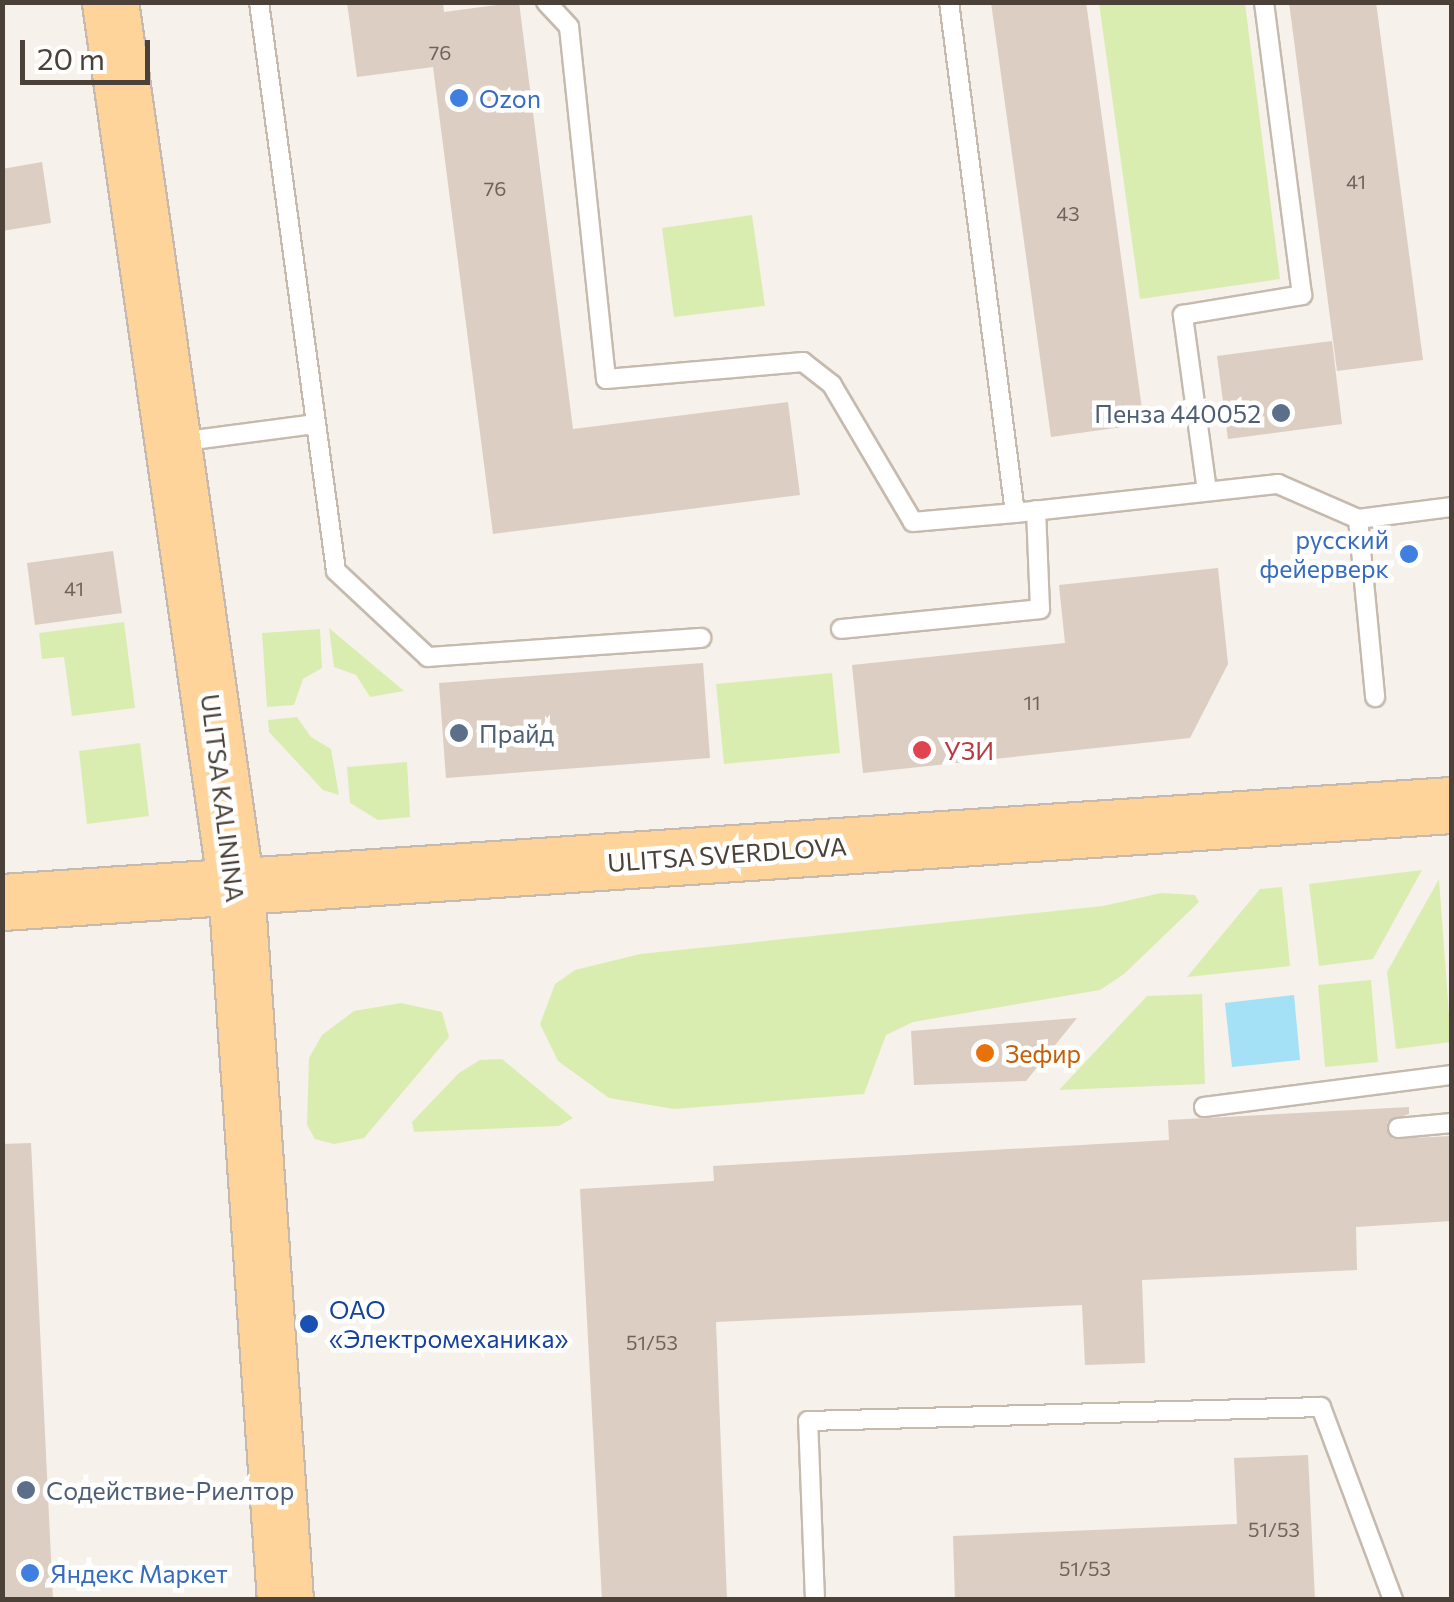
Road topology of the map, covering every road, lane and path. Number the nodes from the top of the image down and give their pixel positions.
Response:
1 (110, 2) edge
2 (259, 2) edge
3 (546, 2) edge
4 (950, 2) edge
5 (1264, 2) edge
6 (314, 424) junction
7 (174, 442) junction
8 (1206, 491) junction
9 (1452, 507) edge
10 (1036, 510) junction
11 (1015, 513) junction
12 (1358, 520) junction
13 (841, 629) dead end
14 (701, 638) dead end
15 (1375, 697) dead end
16 (1452, 804) edge
17 (236, 887) junction
18 (2, 902) edge
19 (1452, 1075) edge
20 (1204, 1108) dead end
21 (1452, 1123) edge
22 (1398, 1128) dead end
23 (285, 1600) edge
24 (815, 1600) edge
25 (1393, 1600) edge

1 - 7 main road, ULITSA KALININA
2 - 6 lane
3 - 11 lane
4 - 11 lane
5 - 8 lane
6 - 7 lane
6 - 14 lane
7 - 17 main road, ULITSA KALININA
8 - 10 lane
8 - 12 lane
9 - 12 lane
10 - 11 lane
10 - 13 lane
12 - 15 lane
16 - 17 main road, ULITSA SVERDLOVA
17 - 18 main road, ULITSA SVERDLOVA
17 - 23 main road, ULITSA KALININA
19 - 20 lane
21 - 22 lane
24 - 25 lane

